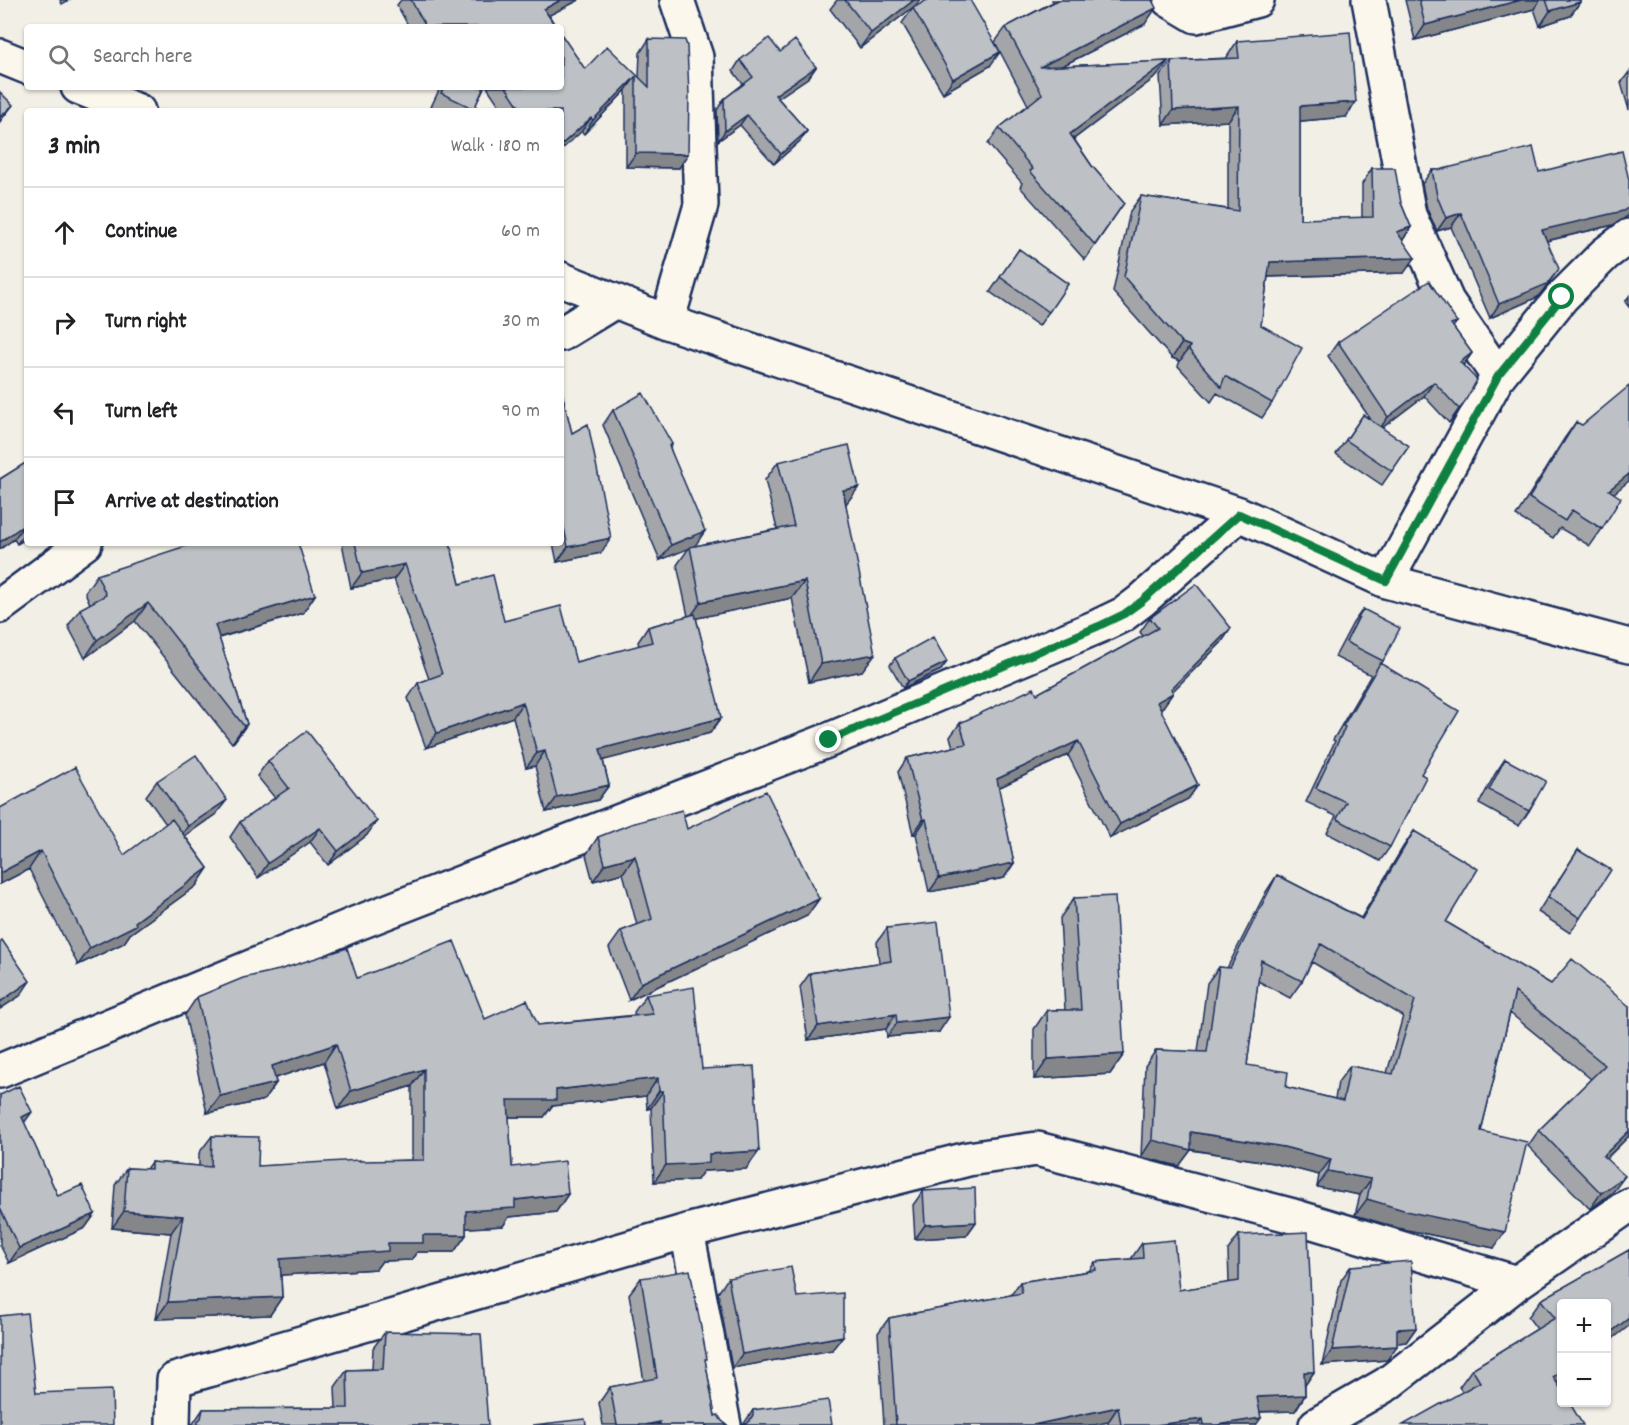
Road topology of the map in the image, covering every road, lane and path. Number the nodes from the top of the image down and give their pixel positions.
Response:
1 (676, 0) edge
2 (1169, 0) edge
3 (1257, 0) edge
4 (1369, 0) edge
5 (0, 56) edge
6 (24, 66) edge
7 (86, 90) edge
8 (130, 108) edge
9 (1629, 236) edge
10 (564, 280) edge
11 (615, 301) junction
12 (667, 322) junction
13 (564, 332) edge
14 (1498, 376) junction
15 (1239, 514) junction
16 (81, 546) edge
17 (1386, 581) junction
18 (0, 606) edge
19 (1629, 646) edge
20 (0, 1071) edge
21 (1629, 1205) edge
22 (687, 1231) junction
23 (1517, 1283) junction
24 (173, 1425) edge
25 (724, 1425) edge
26 (1316, 1425) edge

1 - 12 street
2 - 3 street
4 - 14 street
5 - 6 street
7 - 8 street
9 - 14 street
10 - 11 street
11 - 12 street
11 - 13 street
12 - 15 street
14 - 17 street
15 - 17 street
15 - 20 street
16 - 18 street
17 - 19 street
21 - 23 street
22 - 23 street
22 - 24 street
22 - 25 street
23 - 26 street

